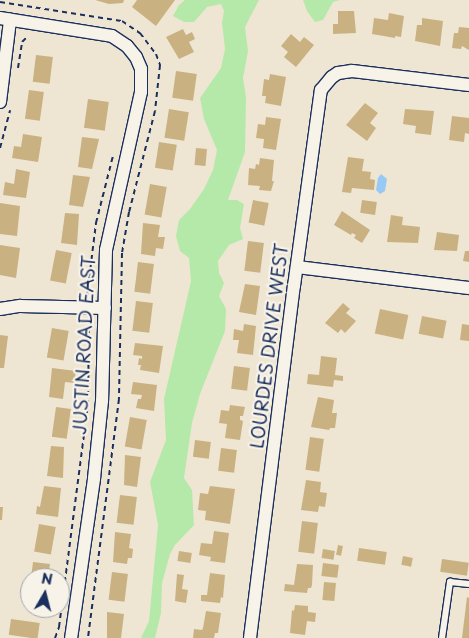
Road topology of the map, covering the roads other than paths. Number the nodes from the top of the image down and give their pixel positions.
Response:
1 (5, 19) edge
2 (469, 85) edge
3 (5, 105) edge
4 (297, 267) junction
5 (469, 288) edge
6 (106, 308) junction
7 (0, 309) edge
8 (469, 584) edge
9 (71, 638) edge
10 (250, 638) edge
11 (442, 638) edge

1 - 3 street
1 - 6 street, JUSTIN ROAD EAST
2 - 4 street, LOURDES DRIVE WEST
4 - 5 street
4 - 10 street, LOURDES DRIVE WEST
6 - 7 street
6 - 9 street, JUSTIN ROAD EAST
8 - 11 lane

